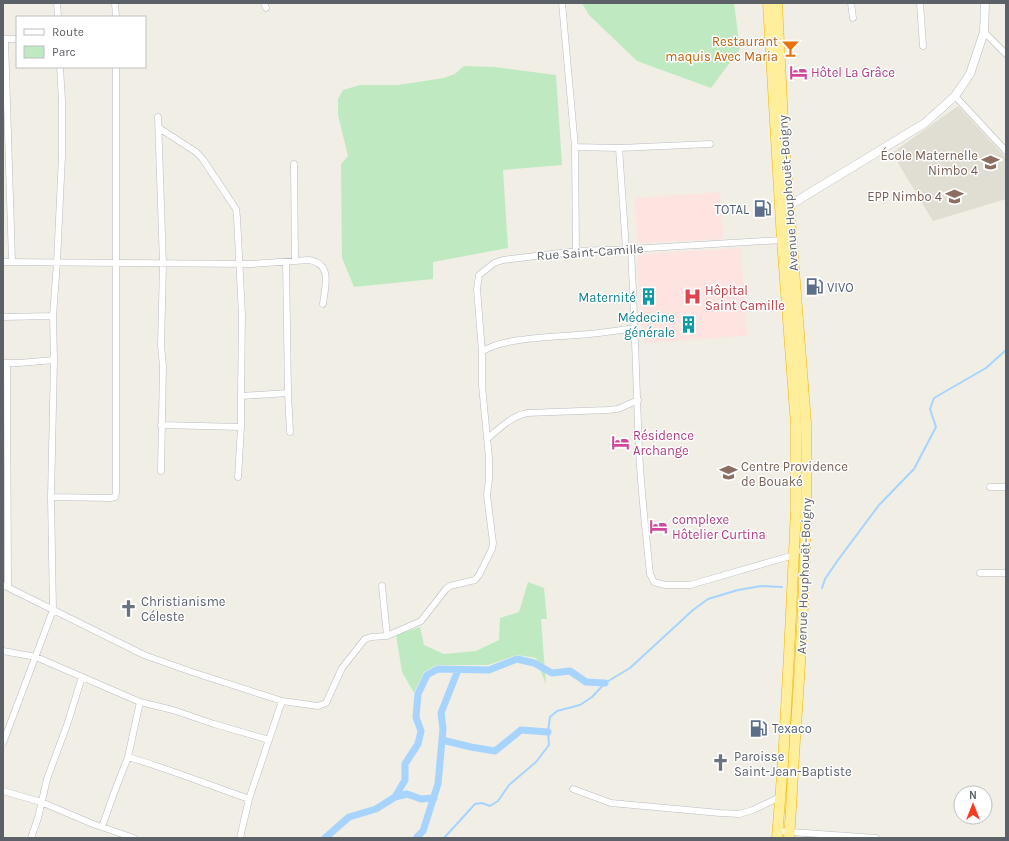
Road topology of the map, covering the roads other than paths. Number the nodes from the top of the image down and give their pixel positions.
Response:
1 (57, 3) edge
2 (115, 3) edge
3 (562, 3) edge
4 (768, 3) edge
5 (777, 3) edge
6 (851, 3) edge
7 (920, 3) edge
8 (985, 3) edge
9 (58, 16) edge
10 (116, 16) edge
11 (853, 18) dead end
12 (984, 32) junction
13 (4, 39) edge
14 (16, 39) edge
15 (923, 46) dead end
16 (1006, 54) edge
17 (60, 68) edge
18 (116, 68) edge
19 (954, 96) junction
20 (158, 117) dead end
21 (159, 128) junction
22 (710, 144) dead end
23 (575, 146) junction
24 (619, 148) junction
25 (1006, 151) edge
26 (294, 164) dead end
27 (785, 208) junction
28 (782, 240) junction
29 (628, 249) junction
30 (576, 251) junction
31 (295, 261) junction
32 (3, 262) edge
33 (12, 262) junction
34 (57, 262) junction
35 (286, 262) junction
36 (240, 263) junction
37 (117, 264) junction
38 (163, 264) junction
39 (323, 304) dead end
40 (53, 316) junction
41 (3, 317) edge
42 (634, 328) junction
43 (482, 352) junction
44 (54, 360) junction
45 (5, 363) edge
46 (288, 393) junction
47 (241, 396) junction
48 (638, 400) junction
49 (161, 425) junction
50 (241, 427) junction
51 (290, 432) dead end
52 (487, 439) junction
53 (161, 471) dead end
54 (238, 478) dead end
55 (1006, 486) edge
56 (990, 487) dead end
57 (51, 498) junction
58 (794, 556) junction
59 (980, 573) dead end
60 (1006, 573) edge
61 (6, 586) edge
62 (382, 586) dead end
63 (53, 610) junction
64 (386, 636) junction
65 (3, 651) edge
66 (36, 657) junction
67 (82, 677) junction
68 (282, 701) junction
69 (140, 702) junction
70 (269, 740) junction
71 (3, 743) edge
72 (128, 757) junction
73 (573, 790) dead end
74 (3, 791) edge
75 (780, 797) junction
76 (249, 799) junction
77 (41, 802) junction
78 (102, 827) junction
79 (777, 834) edge
80 (789, 835) edge
81 (31, 838) edge
82 (134, 838) edge
83 (240, 838) edge
84 (876, 838) edge

1 - 9 street
2 - 10 street
3 - 23 street
4 - 27 highway, Avenue Houphouët-Boigny
5 - 27 highway, Avenue Houphouët-Boigny
6 - 11 street
7 - 15 street
8 - 12 street
12 - 16 street
12 - 19 street
13 - 14 street
13 - 33 street
17 - 34 street
18 - 37 street
19 - 25 street
19 - 27 street
20 - 21 street
21 - 36 street
21 - 38 street
22 - 24 street
23 - 24 street
23 - 30 street
24 - 29 street
26 - 31 street
27 - 28 highway, Avenue Houphouët-Boigny
27 - 80 highway, Avenue Houphouët-Boigny
28 - 29 street, Rue Saint-Camille
28 - 58 highway, Avenue Houphouët-Boigny
29 - 30 street, Rue Saint-Camille
29 - 42 street
30 - 43 street, Rue Saint-Camille
31 - 35 street
31 - 39 street
32 - 33 street
33 - 34 street
34 - 37 street
34 - 40 street
35 - 36 street
35 - 46 street
36 - 38 street
36 - 47 street
37 - 38 street
37 - 57 street
38 - 49 street
40 - 41 street
40 - 44 street
42 - 43 street
42 - 48 street
43 - 52 street
44 - 45 street
44 - 57 street
45 - 61 street
46 - 47 street
46 - 51 street
47 - 50 street
48 - 52 street
48 - 58 street
49 - 50 street
49 - 53 street
50 - 54 street
52 - 64 street
55 - 56 street
57 - 63 street
58 - 75 highway, Avenue Houphouët-Boigny
59 - 60 street
61 - 63 street
62 - 64 street
63 - 66 street
63 - 68 street
64 - 68 street
65 - 66 street
66 - 67 street
66 - 71 street
67 - 69 street
67 - 77 street
68 - 70 street
69 - 70 street
69 - 72 street
70 - 76 street
72 - 76 street
72 - 78 street
73 - 75 street
74 - 77 street
75 - 79 highway, Avenue Houphouët-Boigny
76 - 83 street
77 - 78 street
77 - 81 street
78 - 82 street
79 - 80 street
80 - 84 street

